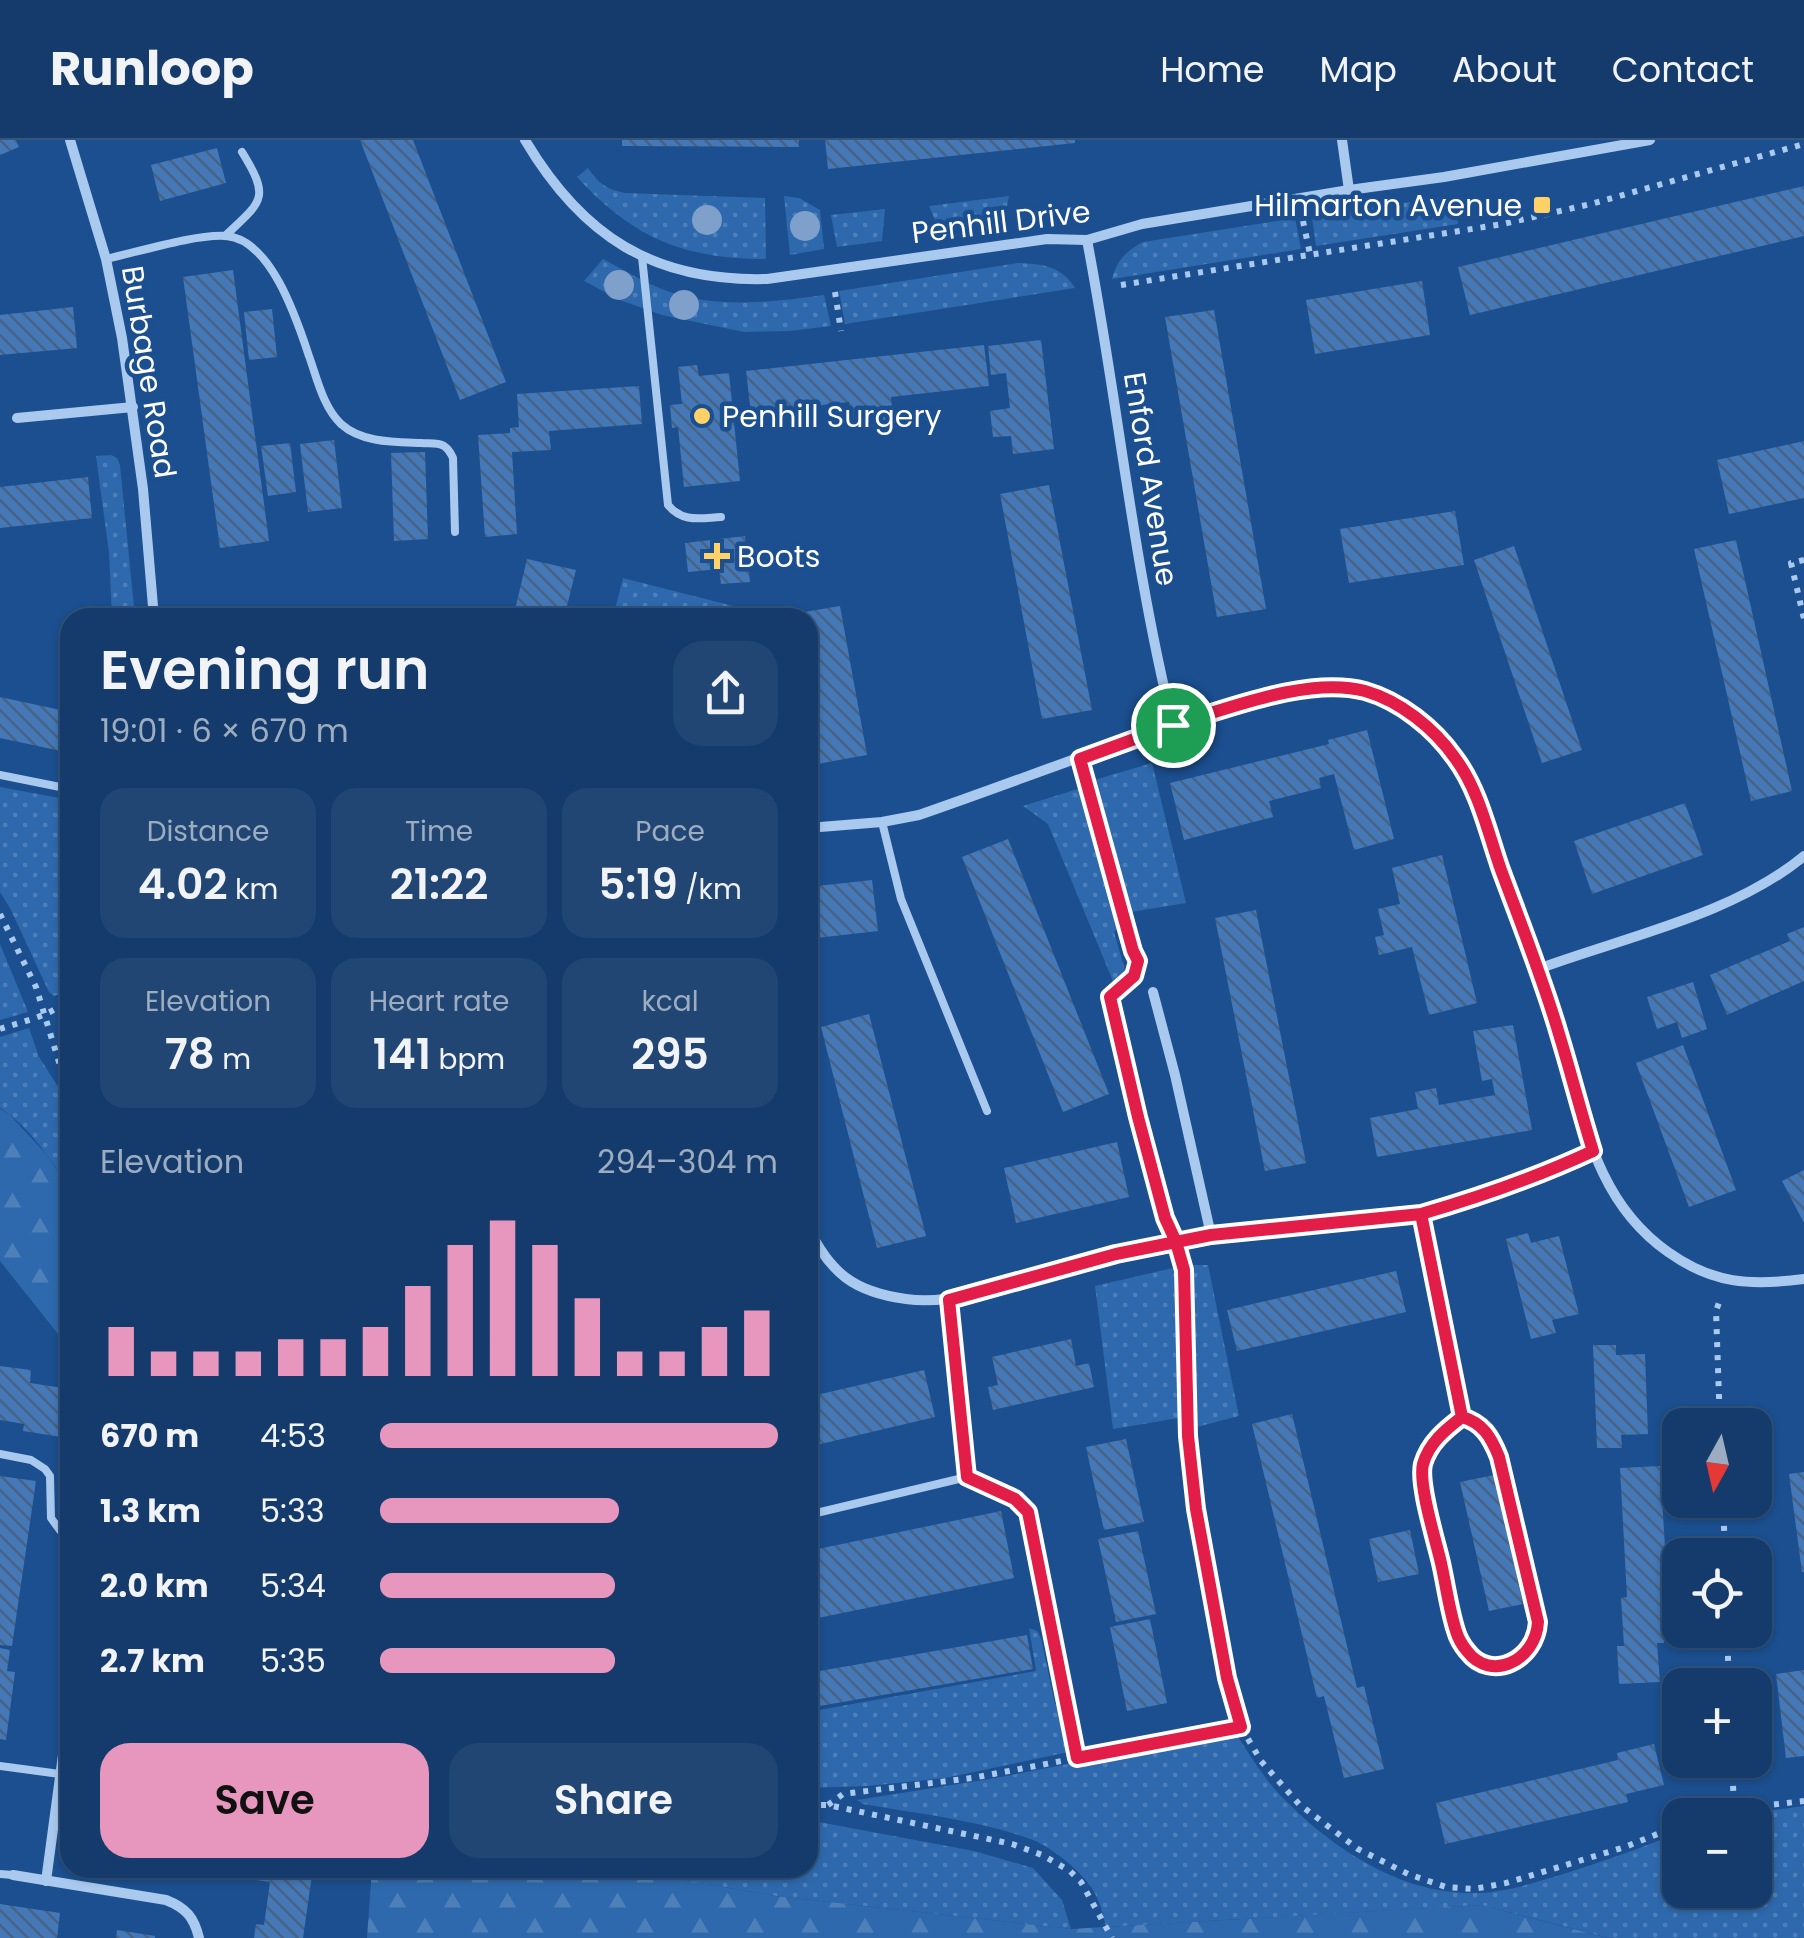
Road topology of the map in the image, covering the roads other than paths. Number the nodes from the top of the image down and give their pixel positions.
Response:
1 (70, 140) edge
2 (525, 140) edge
3 (1342, 140) edge
4 (1650, 140) edge
5 (242, 152) dead end
6 (1350, 190) junction
7 (225, 236) junction
8 (1087, 240) junction
9 (642, 256) junction
10 (106, 259) junction
11 (133, 408) junction
12 (18, 418) dead end
13 (722, 517) dead end
14 (456, 532) dead end
15 (153, 608) edge
16 (1173, 725) junction
17 (0, 775) edge
18 (60, 787) edge
19 (882, 822) junction
20 (818, 827) edge
21 (1804, 856) edge
22 (1538, 969) junction
23 (1152, 992) road end
24 (987, 1112) dead end
25 (1593, 1151) junction
26 (1421, 1214) junction
27 (1211, 1235) junction
28 (818, 1246) edge
29 (1804, 1279) edge
30 (949, 1300) junction
31 (1462, 1417) junction
32 (0, 1454) edge
33 (967, 1477) junction
34 (818, 1512) edge
35 (60, 1531) edge
36 (1065, 1691) road end
37 (0, 1766) edge
38 (60, 1774) joint
39 (0, 1874) edge
40 (13, 1876) joint
41 (46, 1881) junction
42 (200, 1938) edge

1 - 10 street, Burbage Road
2 - 9 street, Penhill Drive
3 - 6 street
4 - 6 street, Penhill Drive
5 - 7 lane
6 - 8 street, Penhill Drive
7 - 10 lane
7 - 14 lane
8 - 9 street, Penhill Drive
8 - 16 street, Enford Avenue
9 - 13 lane
10 - 11 street, Burbage Road
11 - 12 street
11 - 15 street, Burbage Road
16 - 19 street
16 - 22 street
17 - 18 lane
19 - 20 street
19 - 24 lane
21 - 22 street
22 - 25 street
23 - 27 street
25 - 26 street
25 - 29 street
26 - 27 street
26 - 31 street
27 - 30 street
28 - 30 street
30 - 33 lane
31 - 31 street
32 - 35 lane
33 - 34 lane
33 - 36 lane
37 - 38 lane
38 - 41 street
39 - 40 lane
40 - 41 street
41 - 42 street

